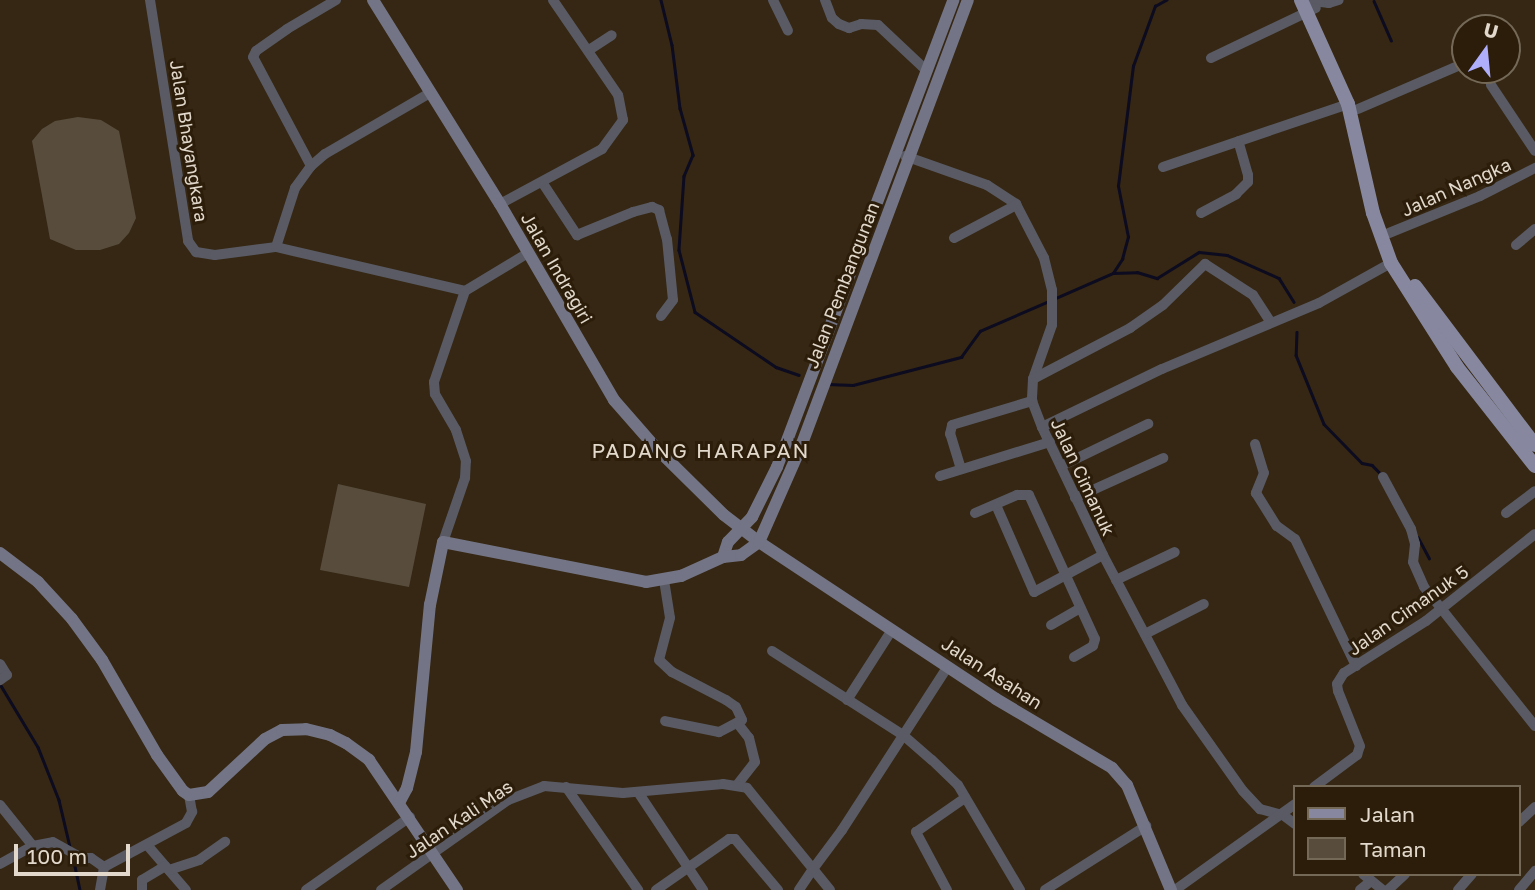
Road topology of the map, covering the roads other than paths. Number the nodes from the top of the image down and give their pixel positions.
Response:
1 (150, 0) edge
2 (336, 0) edge
3 (373, 0) edge
4 (553, 0) edge
5 (773, 0) edge
6 (825, 0) edge
7 (953, 0) edge
8 (968, 0) edge
9 (1339, 0) edge
10 (318, 4) edge
11 (1310, 4) edge
12 (788, 31) dead end
13 (612, 35) dead end
14 (589, 50) junction
15 (1211, 58) dead end
16 (1451, 68) edge
17 (927, 71) junction
18 (1491, 85) dead end
19 (429, 93) junction
20 (1353, 106) junction
21 (1238, 141) junction
22 (1535, 151) edge
23 (903, 155) junction
24 (311, 166) junction
25 (1163, 167) dead end
26 (1534, 170) edge
27 (542, 182) junction
28 (500, 204) junction
29 (1016, 205) junction
30 (1201, 212) dead end
31 (1535, 229) edge
32 (1389, 233) junction
33 (954, 238) dead end
34 (1516, 244) dead end
35 (276, 247) junction
36 (528, 253) junction
37 (1391, 263) junction
38 (465, 291) junction
39 (661, 316) dead end
40 (1269, 321) junction
41 (838, 327) junction
42 (1033, 379) junction
43 (1032, 401) junction
44 (1503, 415) junction
45 (1148, 424) dead end
46 (1042, 427) junction
47 (1050, 442) junction
48 (1255, 444) dead end
49 (1535, 445) edge
50 (1163, 458) dead end
51 (1061, 466) junction
52 (1535, 466) edge
53 (961, 469) junction
54 (940, 476) dead end
55 (1382, 477) dead end
56 (1535, 491) edge
57 (1075, 498) junction
58 (996, 505) junction
59 (975, 513) dead end
60 (1506, 513) dead end
61 (741, 529) junction
62 (1535, 534) edge
63 (443, 542) junction
64 (759, 542) junction
65 (1175, 552) dead end
66 (1103, 555) junction
67 (1, 556) edge
68 (723, 557) junction
69 (1066, 577) junction
70 (664, 580) junction
71 (1116, 580) junction
72 (1204, 604) dead end
73 (1080, 608) junction
74 (1440, 610) junction
75 (1051, 625) dead end
76 (892, 630) junction
77 (1145, 634) junction
78 (772, 651) dead end
79 (1074, 657) dead end
80 (0, 664) edge
81 (948, 666) junction
82 (1356, 666) junction
83 (2, 679) edge
84 (847, 700) junction
85 (666, 721) dead end
86 (739, 724) junction
87 (1535, 726) edge
88 (903, 735) junction
89 (737, 785) junction
90 (1317, 785) edge
91 (566, 787) junction
92 (638, 792) junction
93 (189, 795) junction
94 (965, 798) junction
95 (398, 803) junction
96 (0, 805) edge
97 (1294, 805) edge
98 (1535, 807) edge
99 (1283, 815) junction
100 (410, 817) junction
101 (1521, 820) edge
102 (1294, 823) edge
103 (1146, 826) junction
104 (225, 842) dead end
105 (33, 846) junction
106 (148, 846) junction
107 (433, 855) junction
108 (0, 864) edge
109 (104, 867) junction
110 (167, 868) junction
111 (687, 869) junction
112 (813, 869) junction
113 (1535, 872) edge
114 (1402, 876) edge
115 (1470, 876) edge
116 (1367, 878) edge
117 (383, 889) edge
118 (100, 890) edge
119 (142, 890) edge
120 (186, 890) edge
121 (306, 890) edge
122 (457, 890) edge
123 (638, 890) edge
124 (656, 890) edge
125 (703, 890) edge
126 (778, 890) edge
127 (799, 890) edge
128 (830, 890) edge
129 (947, 890) edge
130 (1020, 890) edge
131 (1045, 890) edge
132 (1173, 890) edge
133 (1360, 890) edge
134 (1385, 890) edge
135 (1458, 890) edge
136 (1519, 890) edge

1 - 35 street, Jalan Bhayangkara
2 - 10 street
3 - 19 street, Jalan Indragiri
4 - 14 street
5 - 12 street
6 - 17 street
7 - 17 street, Jalan Pembangunan
8 - 23 street, Jalan Pembangunan
9 - 11 street
10 - 24 street
11 - 15 street
11 - 20 main road
13 - 14 street
14 - 27 street
16 - 20 street
17 - 23 street, Jalan Pembangunan
18 - 22 street
19 - 24 street
19 - 28 street, Jalan Indragiri
20 - 21 street
20 - 32 main road
20 - 37 main road
21 - 25 street
21 - 30 street
23 - 29 street, Jalan Cimanuk
23 - 41 street, Jalan Pembangunan
24 - 35 street
26 - 32 street, Jalan Nangka
27 - 28 street
27 - 39 street
28 - 36 street, Jalan Indragiri
29 - 33 street
29 - 42 street, Jalan Cimanuk
31 - 34 street
32 - 44 main road
35 - 38 street
36 - 38 street
36 - 61 street, Jalan Indragiri
37 - 40 street
37 - 44 main road
38 - 63 street
40 - 42 street
40 - 46 street
41 - 61 street, Jalan Pembangunan
41 - 64 street, Jalan Pembangunan
42 - 43 street, Jalan Cimanuk
43 - 46 street, Jalan Cimanuk
43 - 53 street
44 - 49 main road
44 - 52 main road
45 - 51 street
46 - 47 street, Jalan Cimanuk
47 - 51 street, Jalan Cimanuk
47 - 53 street
48 - 82 street
50 - 57 street
51 - 57 street, Jalan Cimanuk
53 - 54 street
55 - 74 street
56 - 60 street
57 - 66 street, Jalan Cimanuk
58 - 59 street
58 - 69 street
58 - 69 street
61 - 64 street, Jalan Asahan
61 - 68 street, Jalan Pembangunan
62 - 74 street, Jalan Cimanuk 5
63 - 70 street
63 - 95 street
64 - 68 street
64 - 76 street, Jalan Asahan
65 - 71 street
66 - 69 street
66 - 71 street, Jalan Cimanuk
67 - 93 street
68 - 70 street
69 - 73 street
70 - 86 street
71 - 77 street, Jalan Cimanuk
72 - 77 street
73 - 75 street
73 - 79 street
74 - 82 street, Jalan Cimanuk 5
74 - 87 street
76 - 81 street, Jalan Asahan
76 - 84 street
77 - 99 street, Jalan Cimanuk
78 - 84 street
80 - 83 street
81 - 88 street
81 - 103 street, Jalan Asahan
82 - 90 street, Jalan Cimanuk 5
84 - 88 street
85 - 86 street
86 - 89 street
88 - 94 street
88 - 112 street
89 - 92 street, Jalan Kali Mas
89 - 112 street
91 - 92 street, Jalan Kali Mas
91 - 107 street, Jalan Kali Mas
91 - 123 street
92 - 111 street
93 - 95 street
93 - 106 street
94 - 129 street
94 - 130 street
95 - 100 street
96 - 105 street
97 - 99 street
98 - 101 street
99 - 102 street, Jalan Cimanuk
99 - 132 street
100 - 107 street
100 - 121 street
103 - 131 street
103 - 132 street, Jalan Asahan
104 - 110 street
105 - 108 street
105 - 109 street
106 - 109 street
106 - 110 street
107 - 117 street, Jalan Kali Mas
107 - 122 street
109 - 118 street
110 - 119 street
110 - 120 street
111 - 124 street
111 - 125 street
111 - 126 street
112 - 127 street
112 - 128 street
113 - 136 street
114 - 134 street
115 - 135 street
116 - 133 street
116 - 134 street

